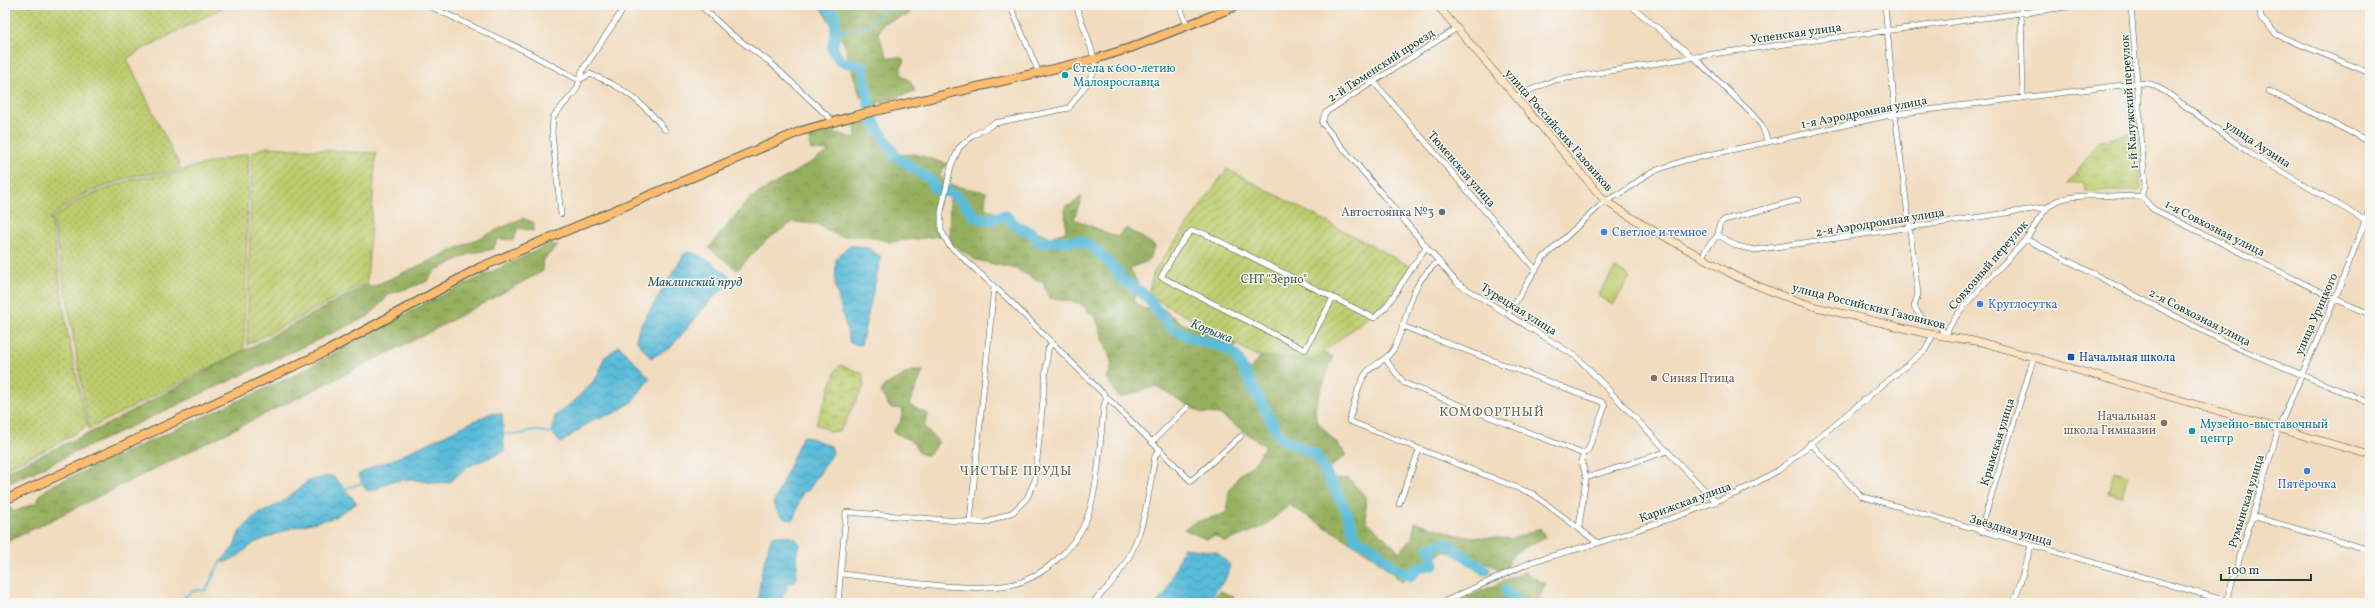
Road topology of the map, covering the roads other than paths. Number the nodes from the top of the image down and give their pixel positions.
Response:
1 (427, 5) edge
2 (626, 5) edge
3 (700, 5) edge
4 (1010, 5) edge
5 (1076, 5) edge
6 (1179, 5) edge
7 (1239, 5) edge
8 (1437, 5) edge
9 (1630, 5) edge
10 (1885, 5) edge
11 (2021, 5) edge
12 (2082, 5) edge
13 (2131, 5) edge
14 (2259, 5) edge
15 (2021, 13) junction
16 (1187, 25) junction
17 (1457, 28) junction
18 (1887, 31) junction
19 (1694, 58) junction
20 (1095, 59) junction
21 (1039, 73) junction
22 (2370, 73) edge
23 (579, 80) junction
24 (1373, 81) junction
25 (2138, 83) junction
26 (2269, 91) dead end
27 (1516, 96) junction
28 (2023, 96) junction
29 (1895, 114) junction
30 (834, 122) junction
31 (1322, 123) joint
32 (665, 130) dead end
33 (1768, 142) junction
34 (2370, 142) edge
35 (2141, 196) junction
36 (1798, 200) dead end
37 (1605, 201) junction
38 (2048, 207) junction
39 (2370, 208) edge
40 (561, 214) dead end
41 (2368, 222) edge
42 (1908, 227) junction
43 (1718, 235) junction
44 (2026, 239) junction
45 (1426, 247) junction
46 (1702, 258) junction
47 (1439, 261) junction
48 (1535, 269) junction
49 (994, 287) junction
50 (1333, 298) junction
51 (2335, 299) junction
52 (1508, 314) junction
53 (2370, 314) edge
54 (1402, 326) junction
55 (1933, 335) junction
56 (1946, 337) junction
57 (1052, 343) junction
58 (2034, 357) junction
59 (1384, 359) junction
60 (2300, 375) junction
61 (1107, 398) junction
62 (2370, 403) edge
63 (1187, 407) dead end
64 (2279, 427) junction
65 (1241, 436) dead end
66 (1152, 442) junction
67 (1810, 443) junction
68 (1160, 449) junction
69 (1419, 450) junction
70 (1668, 451) junction
71 (1583, 454) junction
72 (2370, 455) edge
73 (1586, 478) junction
74 (5, 500) edge
75 (1716, 502) junction
76 (1399, 504) dead end
77 (2252, 516) junction
78 (970, 521) junction
79 (1579, 527) junction
80 (1980, 532) junction
81 (1598, 543) junction
82 (2031, 546) junction
83 (2370, 550) edge
84 (841, 574) junction
85 (2226, 602) edge
86 (838, 603) edge
87 (1092, 603) edge
88 (1441, 603) edge
89 (2014, 603) edge

1 - 23 street
2 - 23 street
3 - 30 street
4 - 21 street
5 - 20 street
6 - 16 street
7 - 16 main road
8 - 17 main road, улица Российских Газовиков
9 - 19 street
10 - 18 street
11 - 15 street
12 - 15 street, Успенская улица
13 - 25 street, 1-й Калужский переулок
14 - 22 street
15 - 18 street, Успенская улица
15 - 28 street
16 - 20 main road
17 - 24 street, 2-й Тюменский проезд
17 - 27 main road, улица Российских Газовиков
18 - 19 street, Успенская улица
18 - 29 street
19 - 27 street, Успенская улица
19 - 33 street
20 - 21 main road
20 - 49 street
21 - 30 main road
23 - 32 street
23 - 40 street
24 - 31 street, 2-й Тюменский проезд
24 - 48 street, Тюменская улица
25 - 28 street, 1-я Аэродромная улица
25 - 35 street, 1-й Калужский переулок
25 - 41 street, улица Аузина
26 - 34 street
27 - 37 main road, улица Российских Газовиков
28 - 29 street, 1-я Аэродромная улица
29 - 33 street, 1-я Аэродромная улица
29 - 42 street
30 - 74 main road
31 - 45 street, Турецкая улица
33 - 37 street, 1-я Аэродромная улица
35 - 38 street
35 - 51 street, 1-я Совхозная улица
36 - 43 street
37 - 46 main road, улица Российских Газовиков
37 - 48 street, 1-я Аэродромная улица
38 - 42 street, 2-я Аэродромная улица
38 - 44 street, Совхозный переулок
39 - 41 street, улица Урицкого
41 - 51 street, улица Урицкого
42 - 43 street, 2-я Аэродромная улица
42 - 56 street
43 - 46 street
44 - 56 street, Совхозный переулок
44 - 60 street, 2-я Совхозная улица
45 - 47 street, Турецкая улица
45 - 50 street
46 - 55 main road, улица Российских Газовиков
47 - 52 street, Турецкая улица
47 - 54 street
48 - 52 street, 1-я Аэродромная улица
49 - 57 street
49 - 78 street
50 - 50 street
51 - 53 street, 1-я Совхозная улица
51 - 60 street, улица Урицкого
52 - 70 street, Турецкая улица
54 - 59 street
54 - 71 street
55 - 56 main road, улица Российских Газовиков
55 - 67 street, Карижская улица
56 - 58 main road, улица Российских Газовиков
57 - 61 street
57 - 78 street
58 - 64 main road, улица Российских Газовиков
58 - 80 street, Крымская улица
59 - 69 street
59 - 71 street
60 - 62 street, 2-я Совхозная улица
60 - 64 street, улица Урицкого
61 - 66 street
61 - 84 street
63 - 66 street
64 - 72 main road, улица Российских Газовиков
64 - 77 street, Румынская улица
65 - 68 street
66 - 68 street
67 - 75 street, Карижская улица
67 - 80 street, Звёздная улица
68 - 87 street
69 - 76 street
69 - 79 street
70 - 73 street
70 - 75 street, Турецкая улица
71 - 73 street
73 - 79 street
75 - 81 street, Карижская улица
77 - 83 street
77 - 85 street, Румынская улица
78 - 84 street
79 - 81 street
80 - 82 street, Звёздная улица
81 - 88 street, Карижская улица
82 - 85 street, Звёздная улица
82 - 89 street
84 - 86 street

